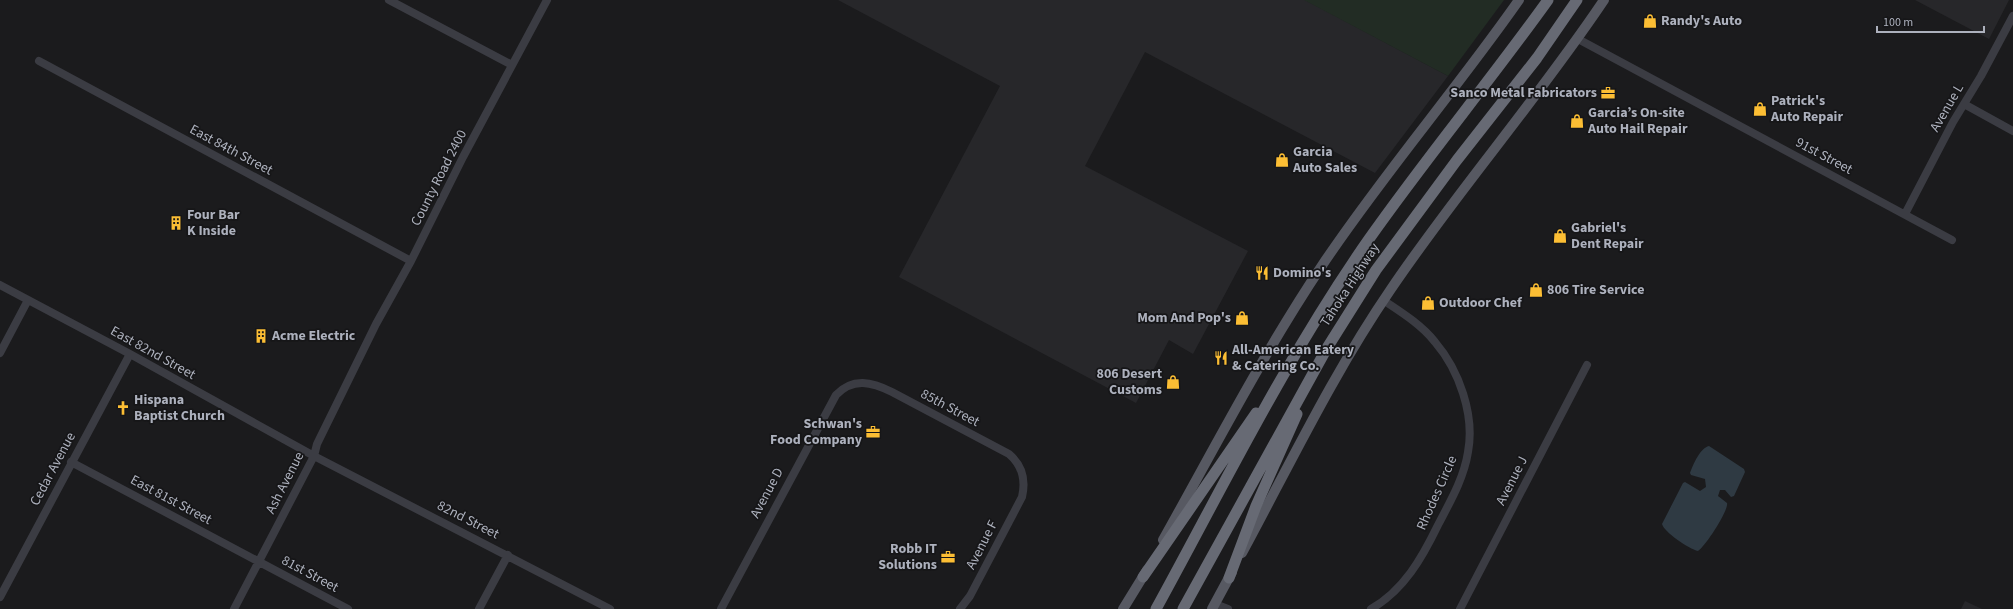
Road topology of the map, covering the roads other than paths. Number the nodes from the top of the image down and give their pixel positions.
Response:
1 (389, 0) edge
2 (547, 0) edge
3 (1519, 0) edge
4 (1548, 0) edge
5 (1577, 0) edge
6 (1604, 0) edge
7 (2013, 16) edge
8 (1578, 39) junction
9 (39, 61) dead end
10 (512, 65) junction
11 (1964, 104) junction
12 (2013, 131) edge
13 (1905, 214) junction
14 (1952, 240) dead end
15 (411, 261) junction
16 (0, 285) edge
17 (28, 300) junction
18 (1383, 300) junction
19 (0, 353) edge
20 (130, 354) junction
21 (1290, 365) junction
22 (1587, 365) dead end
23 (355, 368) joint
24 (1313, 374) junction
25 (840, 390) joint
26 (314, 456) junction
27 (71, 462) junction
28 (1023, 491) joint
29 (508, 555) junction
30 (259, 561) junction
31 (1143, 577) junction
32 (1229, 578) junction
33 (3, 583) edge
34 (0, 597) edge
35 (1214, 606) edge
36 (234, 609) edge
37 (348, 609) edge
38 (479, 609) edge
39 (610, 609) edge
40 (720, 609) edge
41 (960, 609) edge
42 (1123, 609) edge
43 (1156, 609) edge
44 (1183, 609) edge
45 (1228, 609) edge
46 (1371, 609) edge
47 (1460, 609) edge

1 - 10 street
2 - 10 street, County Road 2400
3 - 31 main road
4 - 21 highway, Tahoka Highway
5 - 24 highway, Tahoka Highway
6 - 8 main road
7 - 11 street, Avenue L
8 - 13 street, 91st Street
8 - 18 main road
9 - 15 street, East 84th Street
10 - 15 street, County Road 2400
11 - 12 street
11 - 13 street, Avenue L
13 - 14 street, 91st Street
15 - 23 street, County Road 2400
16 - 17 street, East 82nd Street
17 - 19 street
17 - 20 street, East 82nd Street
18 - 32 main road
18 - 46 street, Rhodes Circle
20 - 26 street, East 82nd Street
20 - 27 street, Cedar Avenue
21 - 31 highway
21 - 43 highway, Tahoka Highway
22 - 47 street, Avenue J
23 - 26 street, Ash Avenue
24 - 32 highway
24 - 44 highway, Tahoka Highway
25 - 28 street, 85th Street
25 - 40 street, Avenue D
26 - 29 street, 82nd Street
26 - 30 street, Ash Avenue
27 - 30 street, East 81st Street
27 - 33 street, Cedar Avenue
28 - 41 street, Avenue F
29 - 38 street
29 - 39 street, 82nd Street
30 - 36 street, Ash Avenue
30 - 37 street, 81st Street
31 - 42 main road
32 - 35 main road
33 - 34 street, Cedar Avenue
35 - 45 street

